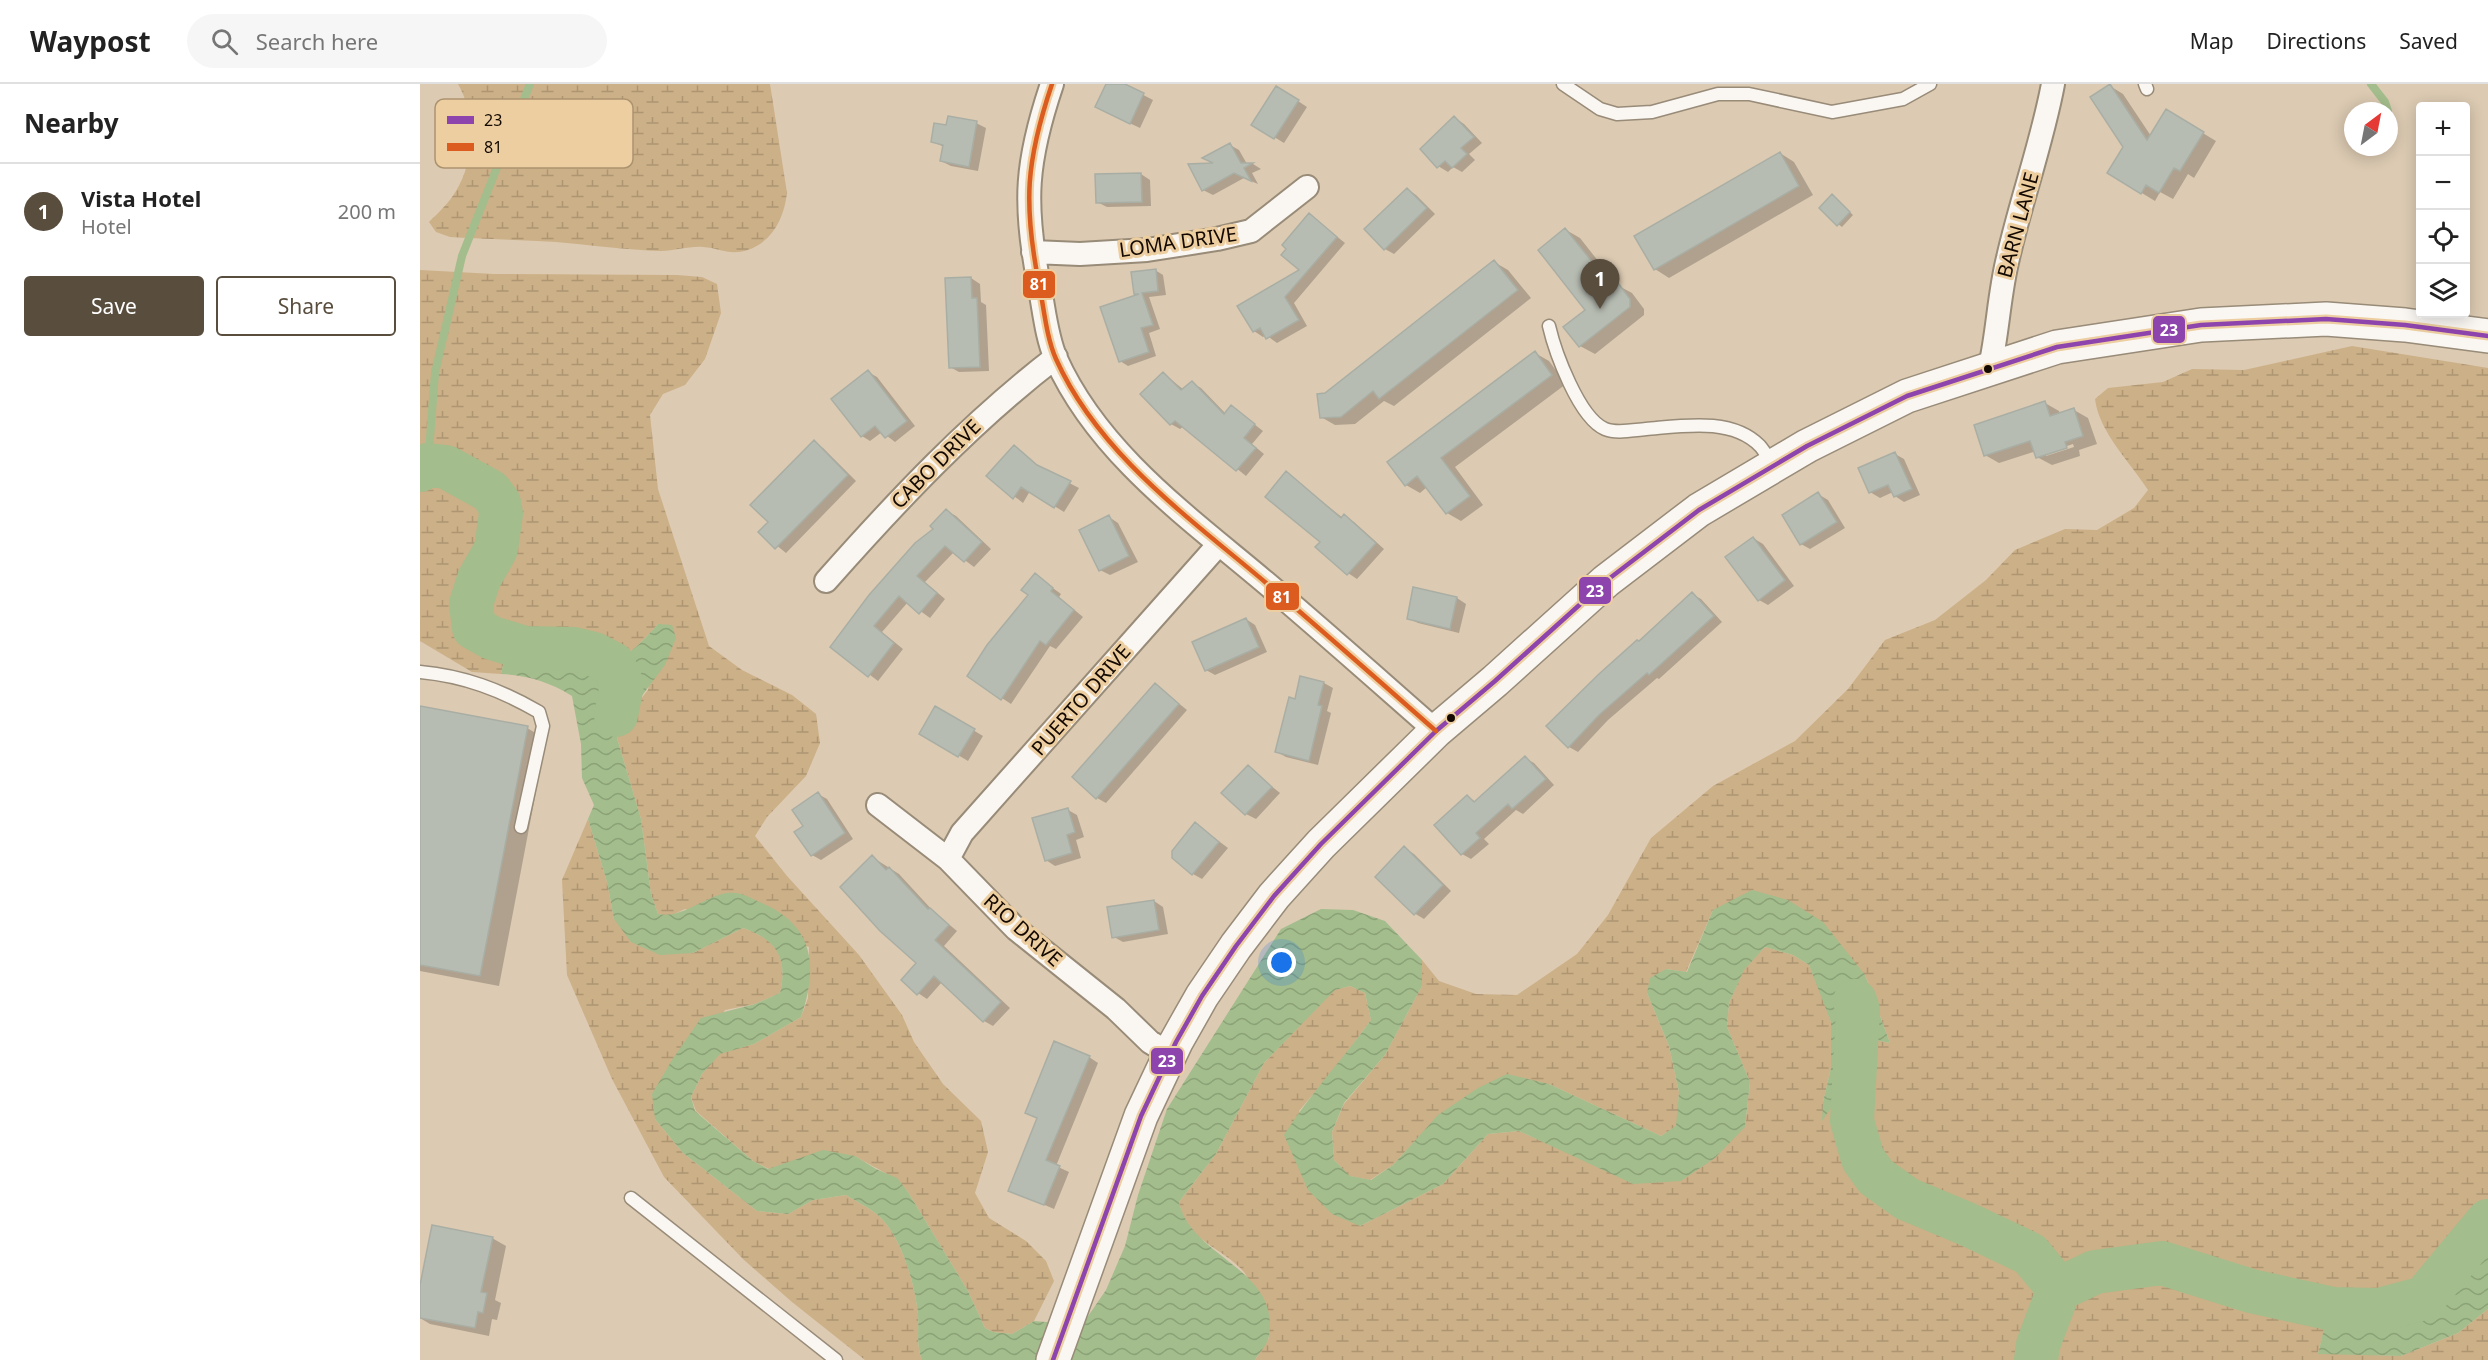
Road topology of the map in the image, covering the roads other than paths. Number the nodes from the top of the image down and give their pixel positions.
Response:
1 (1052, 84) edge
2 (1563, 84) edge
3 (1930, 84) edge
4 (2053, 84) edge
5 (1307, 186) dead end
6 (1033, 252) junction
7 (1549, 326) dead end
8 (2488, 336) edge
9 (1056, 357) junction
10 (1990, 367) junction
11 (1774, 466) junction
12 (1219, 544) junction
13 (826, 581) dead end
14 (420, 672) edge
15 (1436, 731) junction
16 (878, 805) dead end
17 (520, 827) dead end
18 (948, 859) junction
19 (1170, 1054) junction
20 (631, 1198) dead end
21 (836, 1360) edge
22 (1053, 1360) edge

1 - 6 street
2 - 3 lane
4 - 10 street, BARN LANE
5 - 6 street, LOMA DRIVE
6 - 9 street
7 - 11 lane
8 - 10 main road
9 - 12 street
9 - 13 street, CABO DRIVE
10 - 11 main road
11 - 15 main road
12 - 15 street
12 - 18 street, PUERTO DRIVE
14 - 17 lane
15 - 19 main road
16 - 18 street, RIO DRIVE
18 - 19 street, RIO DRIVE
19 - 22 main road
20 - 21 lane

